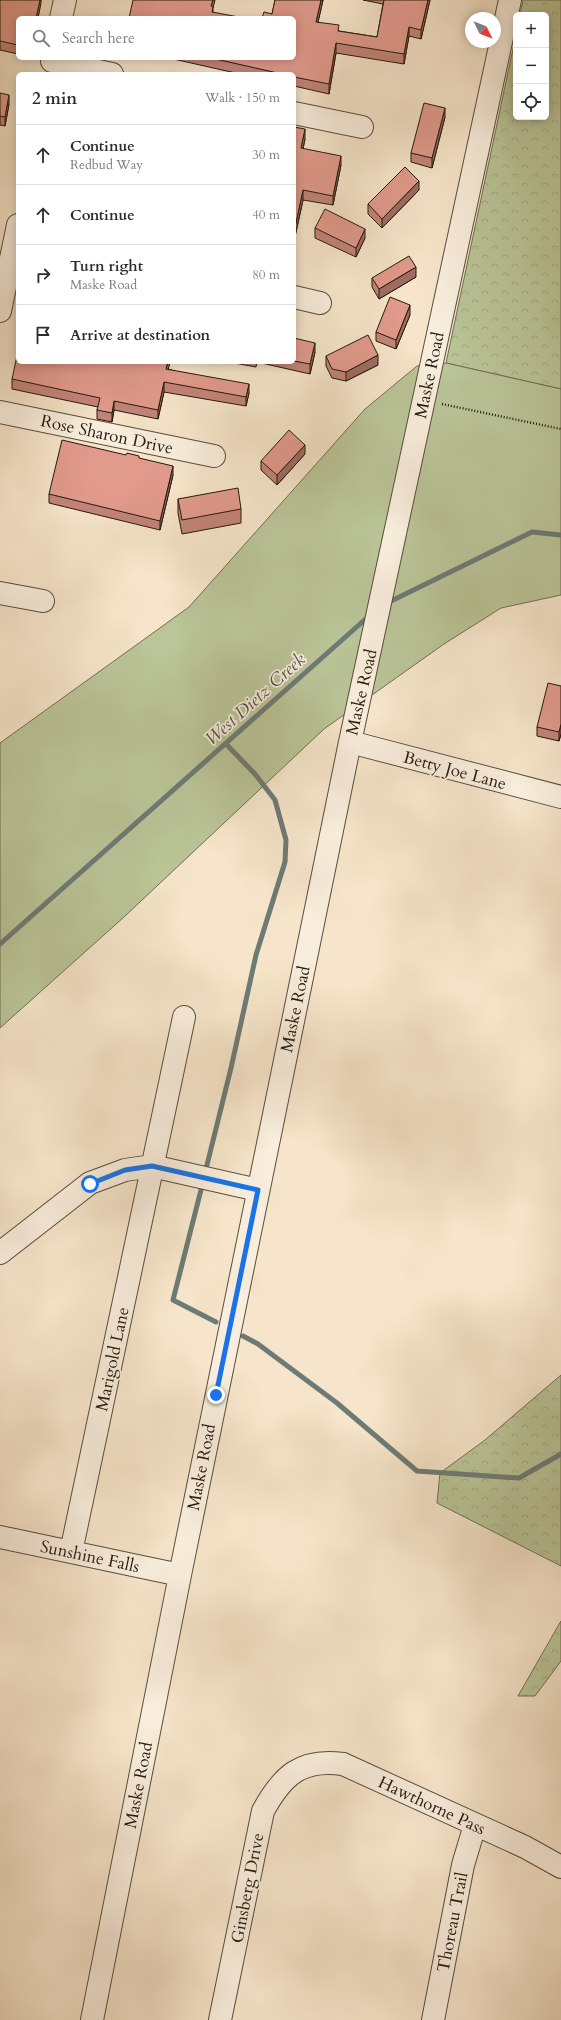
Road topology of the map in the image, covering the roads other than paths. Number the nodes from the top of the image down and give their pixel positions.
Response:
1 (65, 0) edge
2 (510, 0) edge
3 (61, 16) edge
4 (52, 64) edge
5 (100, 72) edge
6 (296, 113) edge
7 (362, 127) dead end
8 (16, 235) edge
9 (296, 297) edge
10 (320, 303) dead end
11 (0, 311) edge
12 (0, 412) edge
13 (214, 456) dead end
14 (0, 592) edge
15 (43, 601) dead end
16 (350, 742) junction
17 (561, 797) edge
18 (184, 1017) dead end
19 (152, 1166) junction
20 (258, 1190) junction
21 (0, 1253) edge
22 (0, 1537) edge
23 (71, 1552) junction
24 (180, 1576) junction
25 (299, 1769) joint
26 (475, 1825) junction
27 (561, 1867) edge
28 (92, 2020) edge
29 (220, 2020) edge
30 (433, 2020) edge

1 - 3 street
2 - 16 street, Maske Road
4 - 5 street
6 - 7 street
8 - 11 street
9 - 10 street
12 - 13 street, Rose Sharon Drive
14 - 15 street
16 - 17 street, Betty Joe Lane
16 - 20 street, Maske Road
18 - 19 street, Marigold Lane
19 - 20 street
19 - 21 street
19 - 23 street, Marigold Lane
20 - 24 street, Maske Road
22 - 23 street, Sunshine Falls
23 - 24 street, Sunshine Falls
24 - 28 street, Maske Road
25 - 26 street, Hawthorne Pass
25 - 29 street, Ginsberg Drive
26 - 27 street, Hawthorne Pass
26 - 30 street, Thoreau Trail

